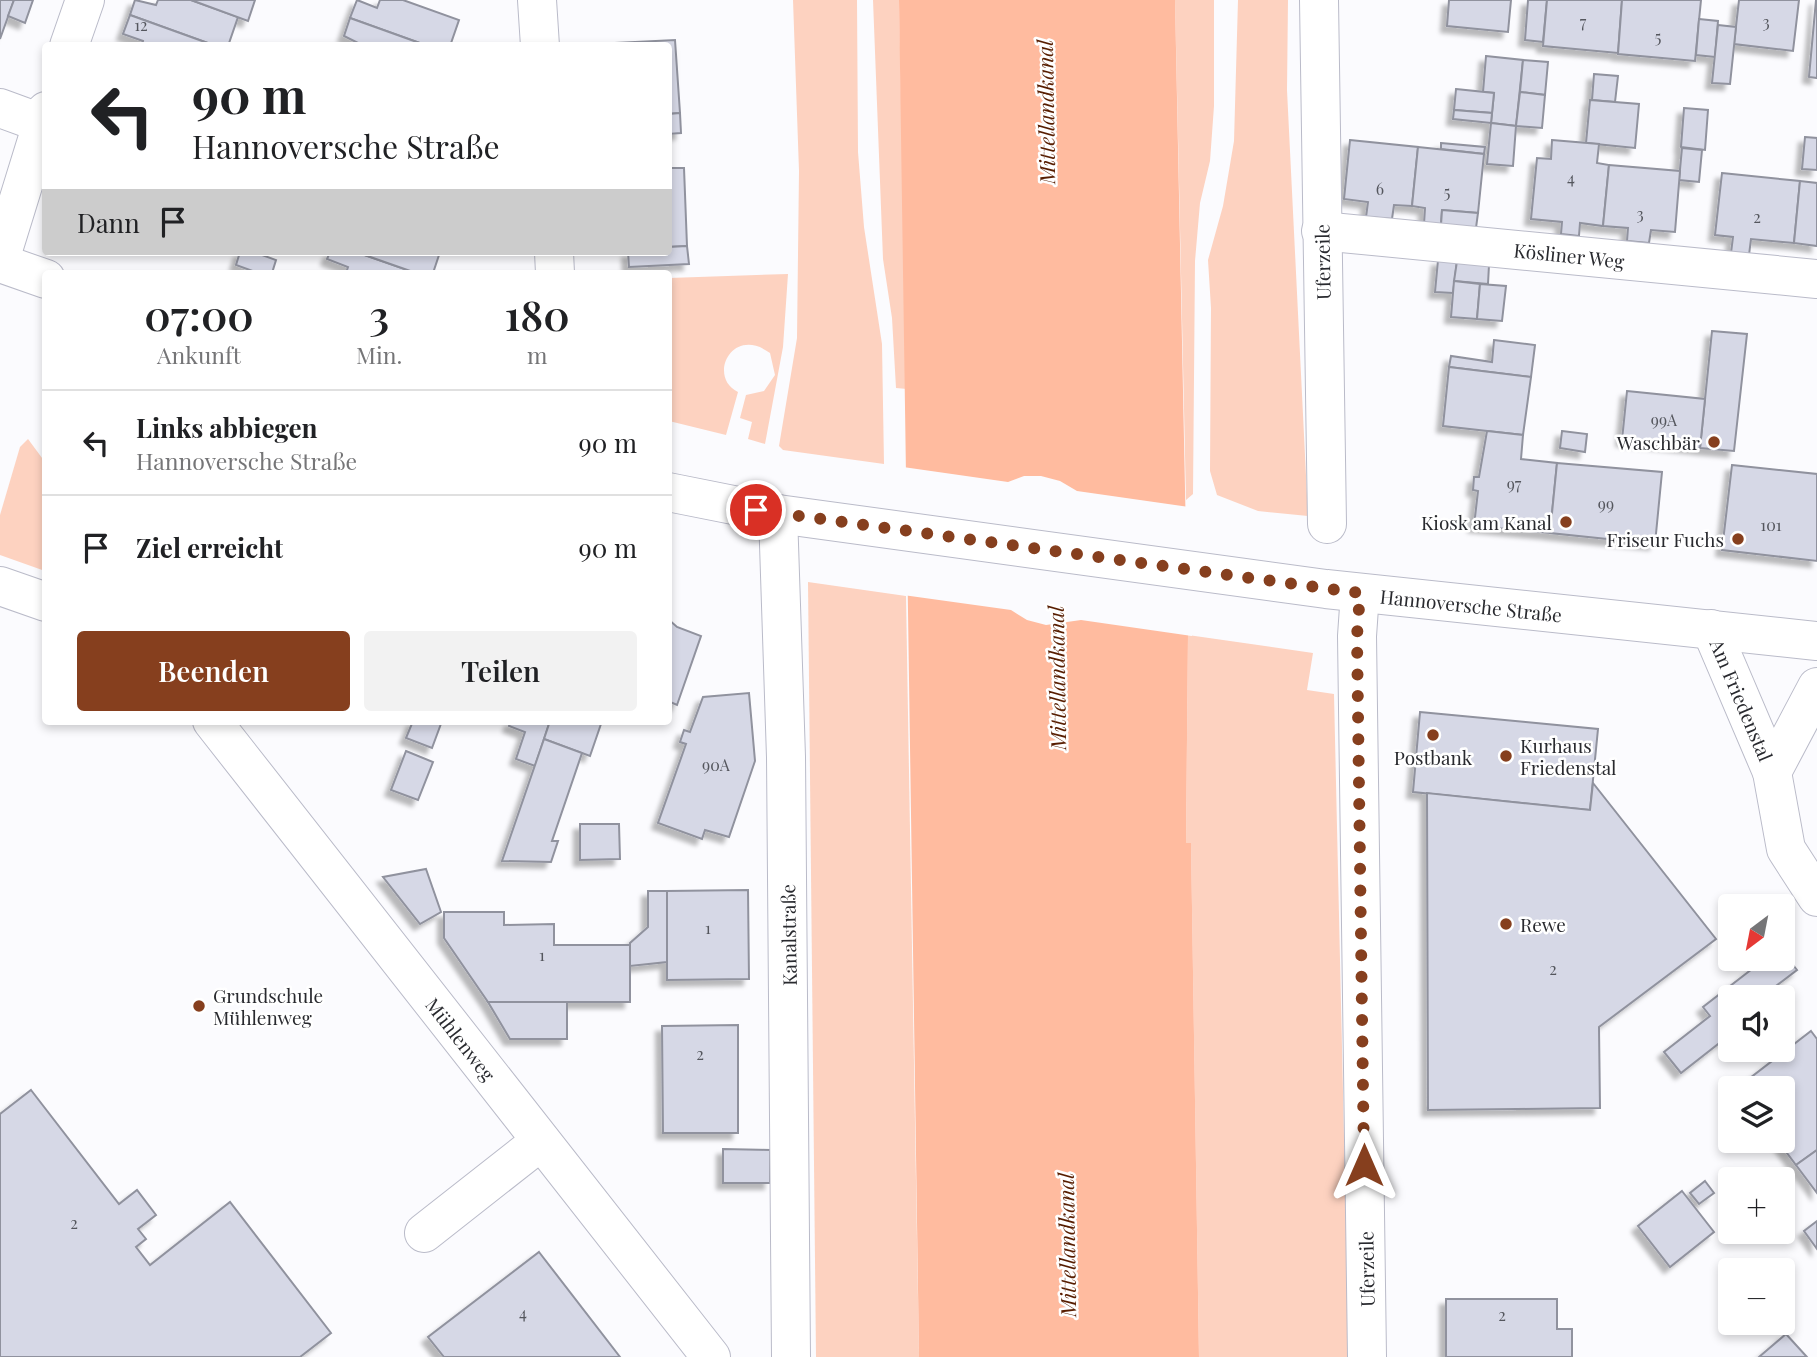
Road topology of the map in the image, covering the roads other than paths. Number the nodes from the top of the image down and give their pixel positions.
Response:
1 (85, 0) edge
2 (537, 0) edge
3 (1319, 0) edge
4 (70, 42) edge
5 (540, 42) edge
6 (0, 108) edge
7 (42, 117) edge
8 (42, 120) edge
9 (1321, 231) junction
10 (0, 262) edge
11 (42, 278) edge
12 (1817, 279) edge
13 (672, 493) edge
14 (778, 514) junction
15 (1327, 524) dead end
16 (0, 586) edge
17 (1360, 593) junction
18 (42, 601) edge
19 (1712, 629) junction
20 (1817, 641) edge
21 (1817, 687) edge
22 (215, 725) edge
23 (1772, 772) junction
24 (1817, 897) edge
25 (541, 1141) junction
26 (424, 1233) dead end
27 (711, 1357) edge
28 (792, 1357) edge
29 (1367, 1357) edge

1 - 4 street
2 - 5 street
3 - 9 street, Uferzeile
6 - 7 street
8 - 10 street
9 - 12 street, Kösliner Weg
9 - 15 street, Uferzeile
10 - 11 street
13 - 14 street, Hannoversche Straße
14 - 17 street, Hannoversche Straße
14 - 28 street, Kanalstraße
16 - 18 street
17 - 19 street, Hannoversche Straße
17 - 29 street, Uferzeile
19 - 20 street, Hannoversche Straße
19 - 23 street, Am Friedenstal
21 - 23 street, Am Friedenstal
22 - 25 street, Mühlenweg
23 - 24 street, Am Friedenstal
25 - 26 street
25 - 27 street, Mühlenweg

